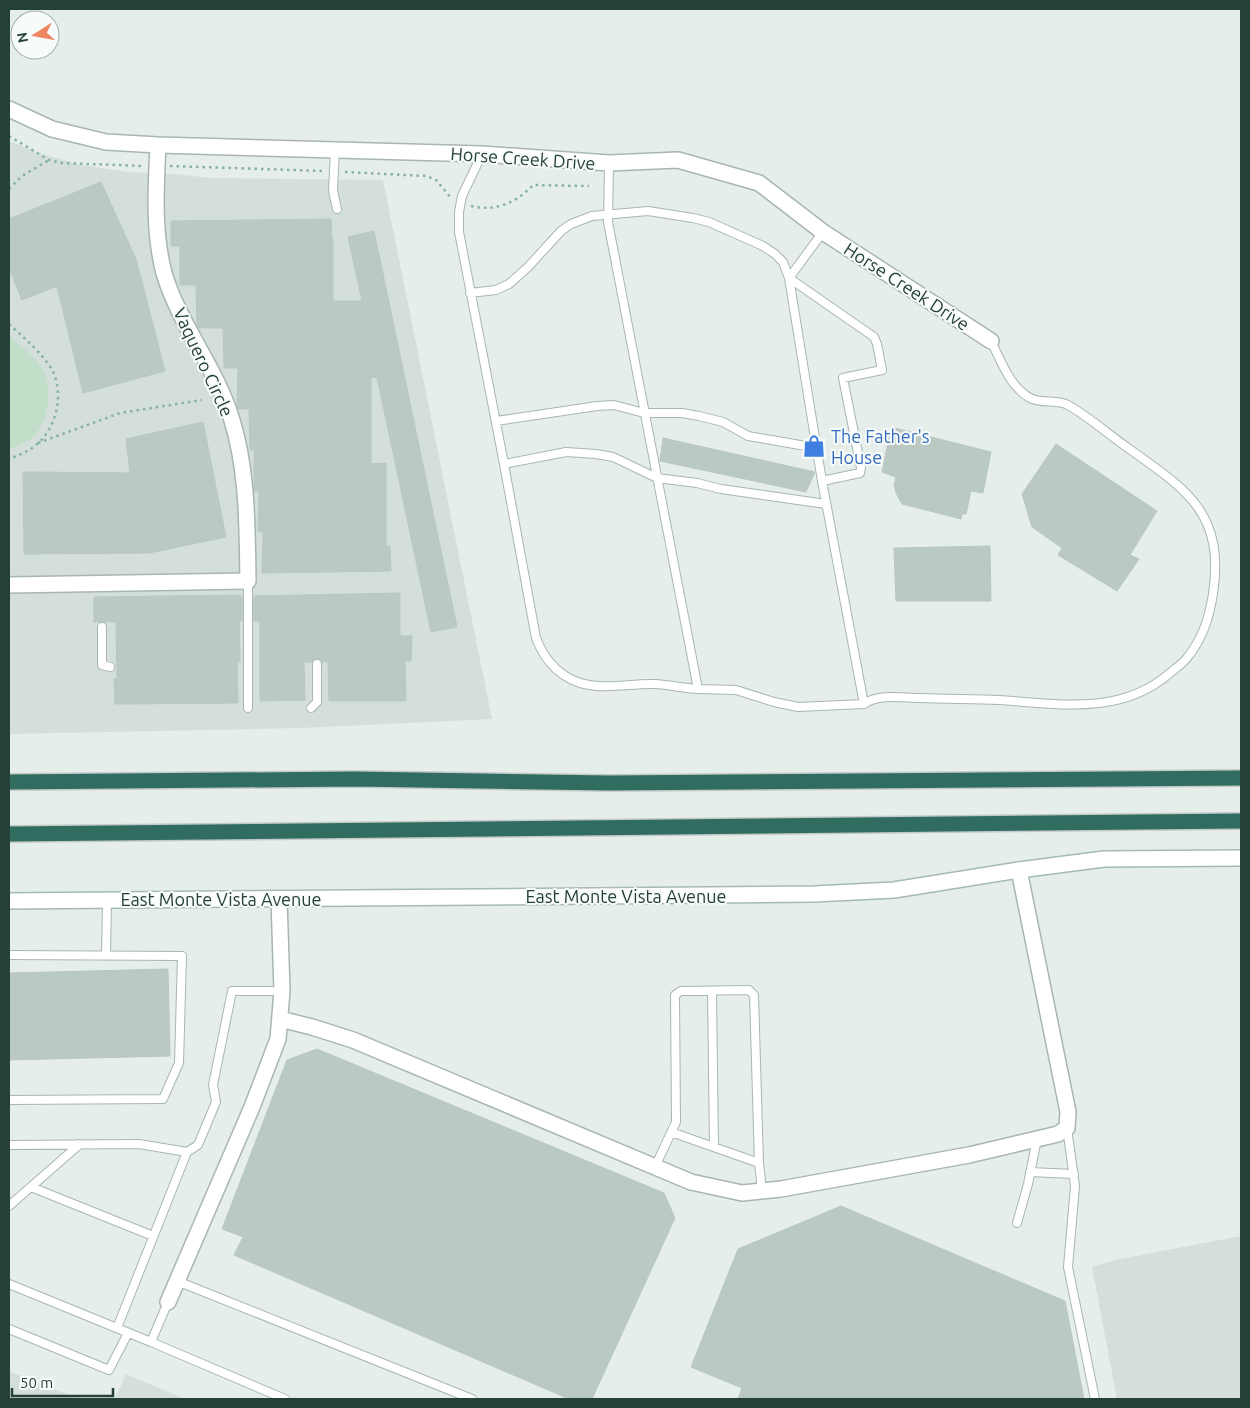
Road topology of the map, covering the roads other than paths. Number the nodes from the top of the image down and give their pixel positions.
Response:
1 (9, 109) edge
2 (158, 145) junction
3 (335, 150) junction
4 (482, 154) junction
5 (609, 163) junction
6 (336, 209) dead end
7 (608, 216) junction
8 (823, 232) junction
9 (789, 278) junction
10 (470, 293) junction
11 (991, 341) joint
12 (644, 413) junction
13 (496, 421) junction
14 (817, 448) junction
15 (504, 464) junction
16 (657, 478) junction
17 (822, 481) junction
18 (826, 504) junction
19 (248, 581) junction
20 (9, 585) edge
21 (102, 627) dead end
22 (317, 664) dead end
23 (110, 667) dead end
24 (698, 689) junction
25 (864, 704) junction
26 (248, 708) dead end
27 (311, 708) dead end
28 (1241, 778) edge
29 (9, 782) edge
30 (1241, 821) edge
31 (9, 834) edge
32 (1241, 858) edge
33 (1019, 870) junction
34 (279, 899) junction
35 (107, 900) junction
36 (9, 901) edge
37 (9, 955) edge
38 (106, 956) junction
39 (282, 991) junction
40 (712, 991) junction
41 (280, 1019) junction
42 (9, 1100) edge
43 (1067, 1128) junction
44 (671, 1132) junction
45 (1037, 1139) junction
46 (80, 1144) junction
47 (9, 1145) edge
48 (714, 1147) junction
49 (187, 1152) junction
50 (759, 1163) junction
51 (655, 1167) junction
52 (1030, 1172) junction
53 (1074, 1174) junction
54 (31, 1187) junction
55 (762, 1191) junction
56 (9, 1206) edge
57 (1017, 1223) dead end
58 (153, 1236) junction
59 (177, 1281) junction
60 (9, 1284) edge
61 (168, 1302) joint
62 (117, 1328) junction
63 (9, 1329) edge
64 (128, 1333) junction
65 (151, 1342) junction
66 (285, 1399) edge
67 (472, 1399) edge
68 (1095, 1399) edge

1 - 2 street, Horse Creek Drive
2 - 3 street, Horse Creek Drive
2 - 19 street, Vaquero Circle
3 - 4 street, Horse Creek Drive
3 - 6 lane
4 - 5 street, Horse Creek Drive
4 - 10 lane
5 - 7 lane
5 - 8 street, Horse Creek Drive
7 - 9 lane
7 - 10 lane
7 - 12 lane
8 - 9 lane
8 - 11 street, Horse Creek Drive
9 - 14 lane
9 - 17 lane
10 - 13 lane
11 - 25 lane
12 - 13 lane
12 - 14 lane
12 - 16 lane
13 - 15 lane
14 - 17 lane
15 - 16 lane
15 - 24 lane
16 - 18 lane
16 - 24 lane
17 - 18 lane
18 - 25 lane
19 - 20 street
19 - 26 lane
21 - 23 lane
22 - 27 lane
24 - 25 lane
28 - 29 highway
30 - 31 highway
32 - 33 street, East Monte Vista Avenue
33 - 34 street, East Monte Vista Avenue
33 - 43 street
34 - 35 street, East Monte Vista Avenue
34 - 39 street
35 - 36 street, East Monte Vista Avenue
35 - 38 lane
37 - 38 lane
38 - 42 lane
39 - 41 street
39 - 49 lane
40 - 44 lane
40 - 48 lane
40 - 50 lane
41 - 51 street
41 - 59 street
43 - 45 street
43 - 53 lane
44 - 48 lane
44 - 51 lane
45 - 52 lane
45 - 55 street
46 - 47 lane
46 - 49 lane
46 - 54 lane
48 - 50 lane
49 - 58 lane
50 - 55 lane
51 - 55 street
52 - 53 lane
52 - 57 lane
53 - 68 lane
54 - 56 lane
54 - 58 lane
58 - 62 lane
59 - 61 street
59 - 67 lane
60 - 62 lane
61 - 65 lane
62 - 64 lane
63 - 64 lane
64 - 65 lane
65 - 66 lane

